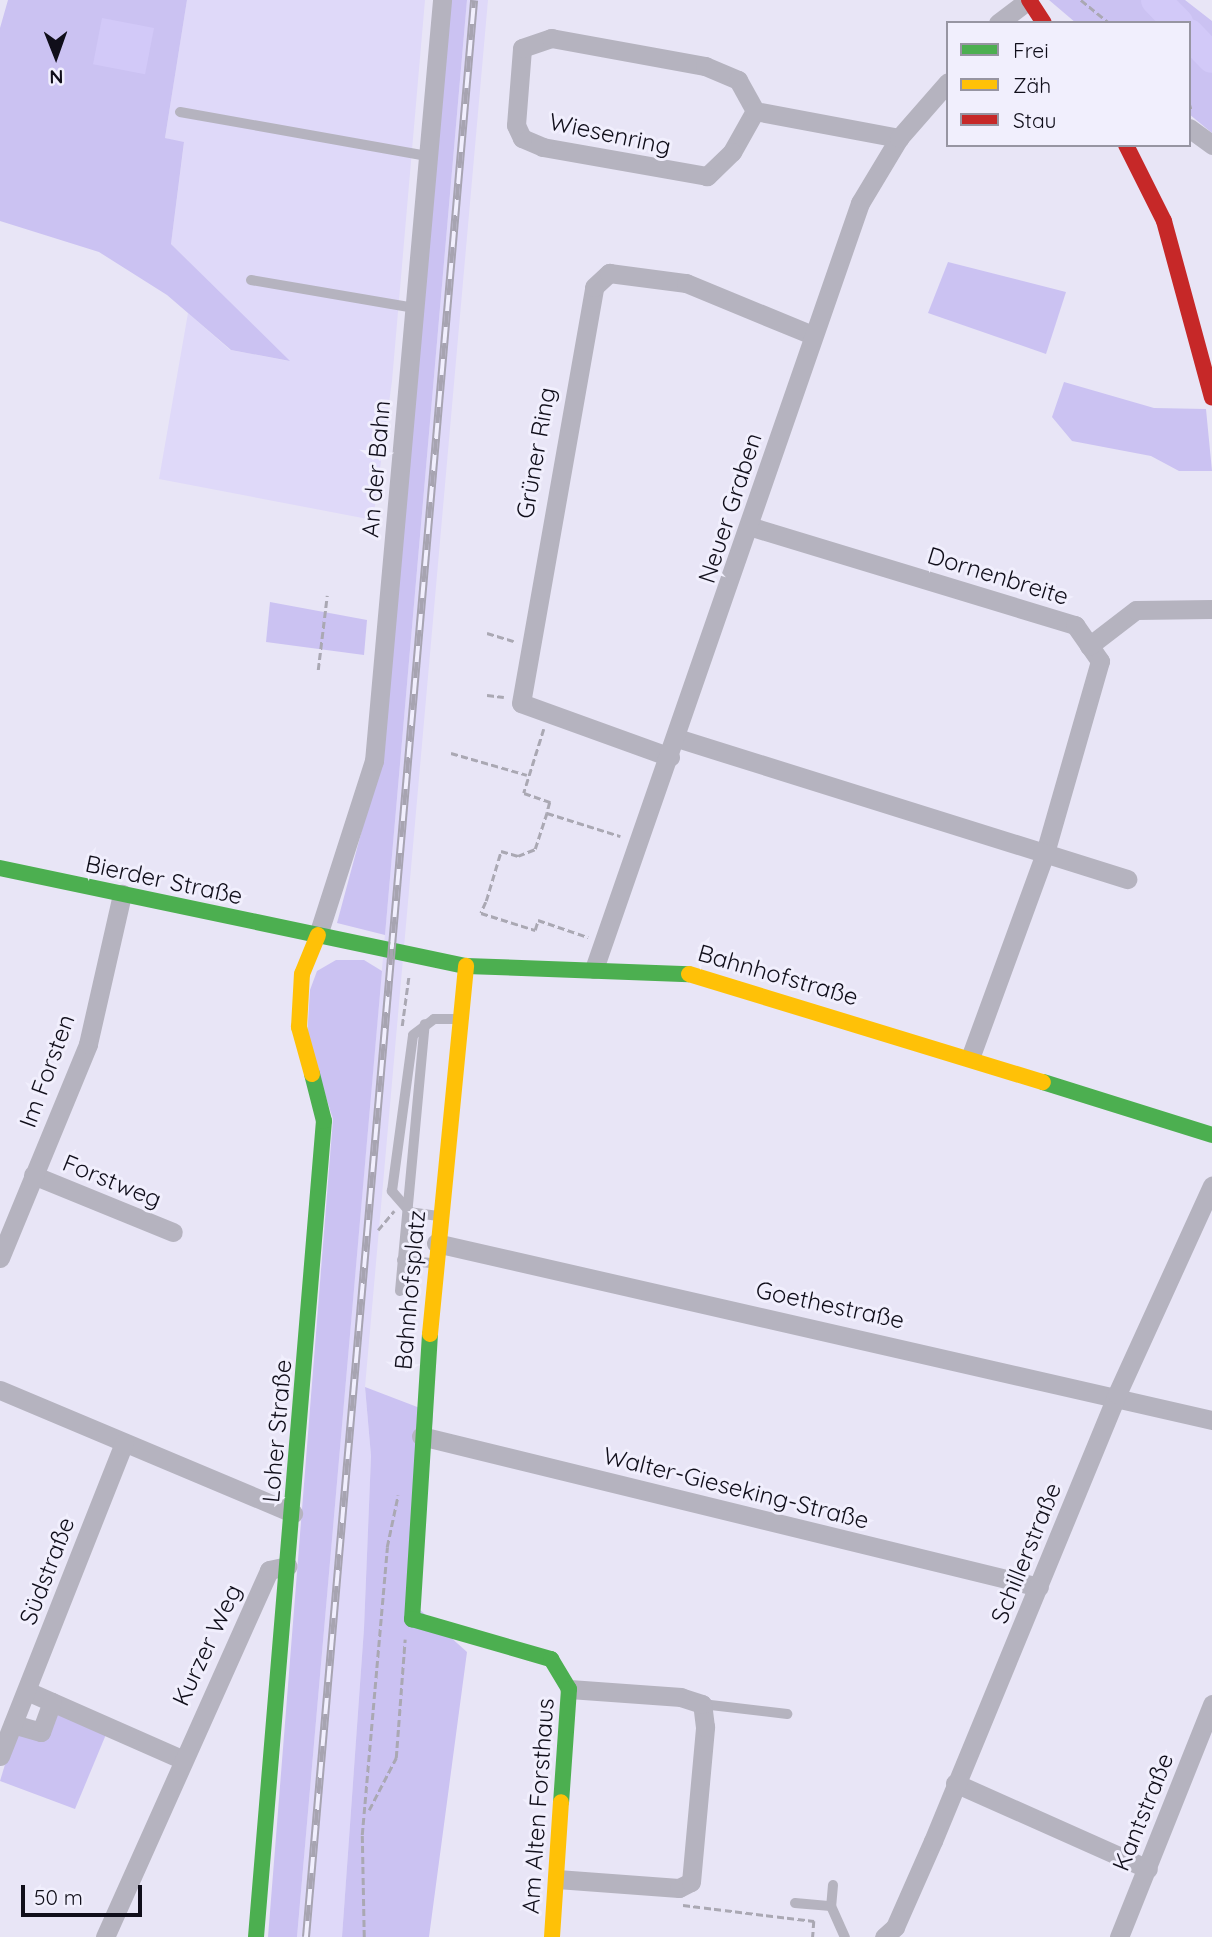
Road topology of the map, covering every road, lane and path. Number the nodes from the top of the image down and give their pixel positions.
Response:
1 (442, 0) edge
2 (1028, 0) edge
3 (1082, 0) edge
4 (1001, 21) edge
5 (1043, 21) edge
6 (1055, 21) edge
7 (1107, 21) edge
8 (946, 84) edge
9 (755, 111) junction
10 (180, 112) dead end
11 (1191, 129) edge
12 (899, 138) junction
13 (1212, 145) edge
14 (1127, 147) edge
15 (427, 156) junction
16 (251, 279) dead end
17 (415, 308) junction
18 (812, 335) junction
19 (1206, 348) edge
20 (1212, 398) edge
21 (752, 527) junction
22 (327, 596) dead end
23 (1212, 610) edge
24 (487, 633) dead end
25 (528, 645) junction
26 (1089, 646) junction
27 (318, 670) dead end
28 (549, 713) junction
29 (677, 738) junction
30 (450, 753) dead end
31 (670, 757) junction
32 (529, 776) junction
33 (547, 813) junction
34 (639, 842) junction
35 (1044, 856) junction
36 (0, 868) edge
37 (1127, 878) dead end
38 (122, 894) junction
39 (318, 935) junction
40 (604, 943) junction
41 (466, 965) junction
42 (594, 969) junction
43 (409, 973) dead end
44 (456, 1019) junction
45 (425, 1024) junction
46 (401, 1033) dead end
47 (971, 1056) junction
48 (1212, 1135) edge
49 (33, 1175) junction
50 (1212, 1186) edge
51 (399, 1205) junction
52 (410, 1212) junction
53 (439, 1216) junction
54 (378, 1230) dead end
55 (173, 1232) dead end
56 (436, 1243) junction
57 (0, 1258) edge
58 (402, 1260) junction
59 (435, 1263) junction
60 (400, 1291) dead end
61 (0, 1390) edge
62 (1116, 1394) junction
63 (1212, 1420) edge
64 (421, 1436) junction
65 (124, 1443) junction
66 (401, 1490) dead end
67 (293, 1513) junction
68 (288, 1566) junction
69 (1039, 1587) junction
70 (412, 1619) junction
71 (569, 1689) junction
72 (27, 1691) junction
73 (52, 1702) junction
74 (702, 1704) junction
75 (1212, 1704) edge
76 (787, 1714) dead end
77 (13, 1724) junction
78 (0, 1756) edge
79 (181, 1759) junction
80 (956, 1783) junction
81 (368, 1813) junction
82 (1147, 1869) junction
83 (557, 1879) junction
84 (833, 1885) dead end
85 (680, 1888) junction
86 (795, 1903) dead end
87 (831, 1906) junction
88 (105, 1937) edge
89 (256, 1937) edge
90 (364, 1937) edge
91 (552, 1937) edge
92 (813, 1937) edge
93 (845, 1937) edge
94 (884, 1937) edge
95 (1119, 1937) edge

1 - 15 street, An der Bahn
2 - 4 street
2 - 5 street
2 - 6 street
3 - 7 path
8 - 12 street, Neuer Graben
9 - 9 street, Wiesenring
9 - 12 street
10 - 15 lane
11 - 13 street
12 - 18 street, Neuer Graben
14 - 19 street
15 - 17 street, An der Bahn
16 - 17 lane
17 - 39 street, An der Bahn
18 - 21 street, Neuer Graben
18 - 25 street, Grüner Ring
19 - 20 street
21 - 26 street, Dornenbreite
21 - 29 street, Neuer Graben
22 - 27 path
23 - 26 street
24 - 25 path
25 - 28 street, Grüner Ring
26 - 35 street
28 - 31 street, Grüner Ring
28 - 32 path
29 - 31 street, Neuer Graben
29 - 35 street
30 - 32 path
31 - 34 street, Neuer Graben
32 - 33 path
33 - 34 path
33 - 40 path
34 - 40 street, Neuer Graben
35 - 37 street
35 - 47 street
36 - 38 street, Bierder Straße
38 - 39 street, Bierder Straße
38 - 49 street, Im Forsten
39 - 41 street, Bahnhofstraße
39 - 67 street, Loher Straße
40 - 42 street, Neuer Graben
41 - 42 street, Bahnhofstraße
41 - 44 street, Bahnhofsplatz
42 - 47 street, Bahnhofstraße
43 - 46 path
44 - 45 lane
44 - 53 street, Bahnhofsplatz
45 - 51 lane
45 - 52 lane
47 - 48 street, Bahnhofstraße
49 - 55 street, Forstweg
49 - 57 street, Im Forsten
50 - 62 street, Schillerstraße
51 - 52 lane
51 - 54 path
52 - 53 lane
52 - 58 lane
53 - 56 street, Bahnhofsplatz
56 - 59 street, Bahnhofsplatz
56 - 62 street, Goethestraße
58 - 59 lane
58 - 60 lane
59 - 64 street, Bahnhofsplatz
61 - 65 street
62 - 63 street, Goethestraße
62 - 69 street, Schillerstraße
64 - 69 street, Walter-Gieseking-Straße
64 - 70 street, Bahnhofsplatz
65 - 67 street
65 - 72 street, Südstraße
66 - 81 path
67 - 68 street, Loher Straße
68 - 79 street, Kurzer Weg
68 - 89 street, Loher Straße
69 - 80 street, Schillerstraße
70 - 71 street, Am Alten Forsthaus
70 - 81 path
71 - 74 street
71 - 83 street, Am Alten Forsthaus
72 - 73 street
72 - 77 street, Südstraße
73 - 77 street
73 - 79 street
74 - 76 lane
74 - 85 street
75 - 82 street, Kantstraße
77 - 78 street, Südstraße
79 - 88 street, Kurzer Weg
80 - 82 street
80 - 94 street, Schillerstraße
81 - 90 path
82 - 95 street, Kantstraße
83 - 85 street
83 - 91 street, Am Alten Forsthaus
84 - 87 lane
85 - 92 path
86 - 87 lane
87 - 93 lane

